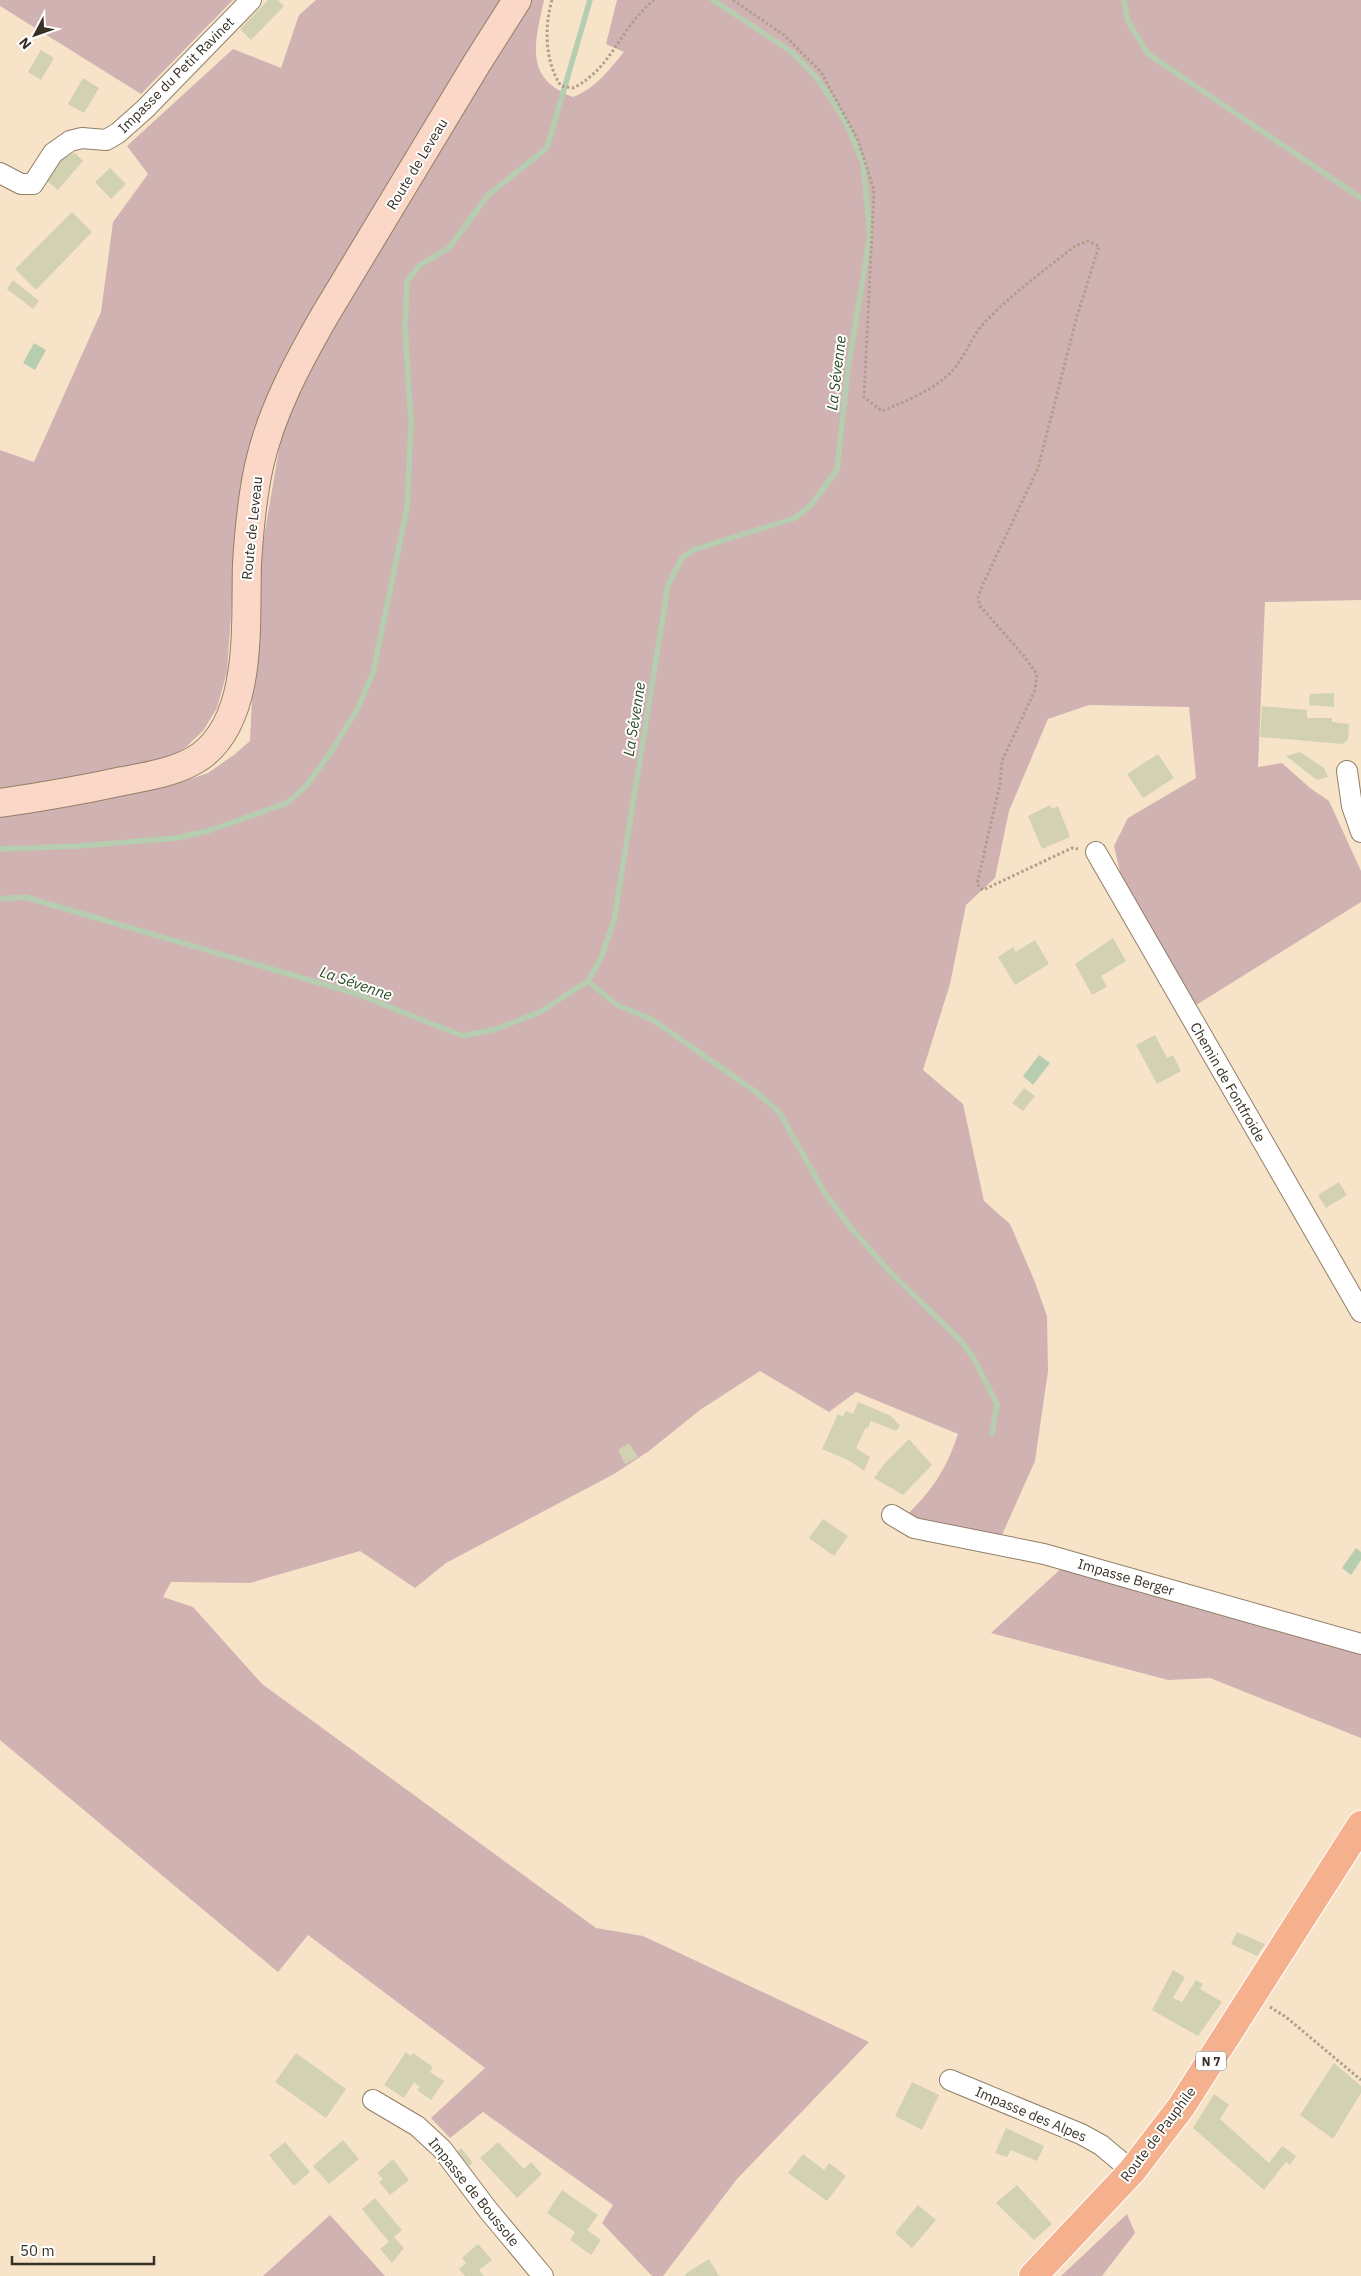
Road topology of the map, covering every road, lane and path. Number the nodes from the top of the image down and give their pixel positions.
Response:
1 (251, 0) edge
2 (517, 0) edge
3 (552, 0) edge
4 (654, 0) edge
5 (733, 0) edge
6 (0, 173) edge
7 (1347, 771) dead end
8 (0, 803) edge
9 (1361, 832) edge
10 (1096, 852) joint
11 (1361, 1312) edge
12 (892, 1515) dead end
13 (1361, 1644) edge
14 (1361, 1825) edge
15 (1253, 1996) junction
16 (950, 2080) dead end
17 (1361, 2080) edge
18 (373, 2100) dead end
19 (1132, 2171) junction
20 (543, 2276) edge
21 (1033, 2276) edge

1 - 6 street, Impasse du Petit Ravinet
2 - 8 street, Route de Leveau
3 - 4 path
5 - 10 path
7 - 9 street
10 - 11 street, Chemin de Fontfroide
12 - 13 street, Impasse Berger
14 - 15 main road, Route de Pauphile / N 7
15 - 17 path
15 - 19 main road, Route de Pauphile / N 7
16 - 19 street, Impasse des Alpes
18 - 20 street, Impasse de Boussole
19 - 21 main road, Route de Pauphile / N 7

